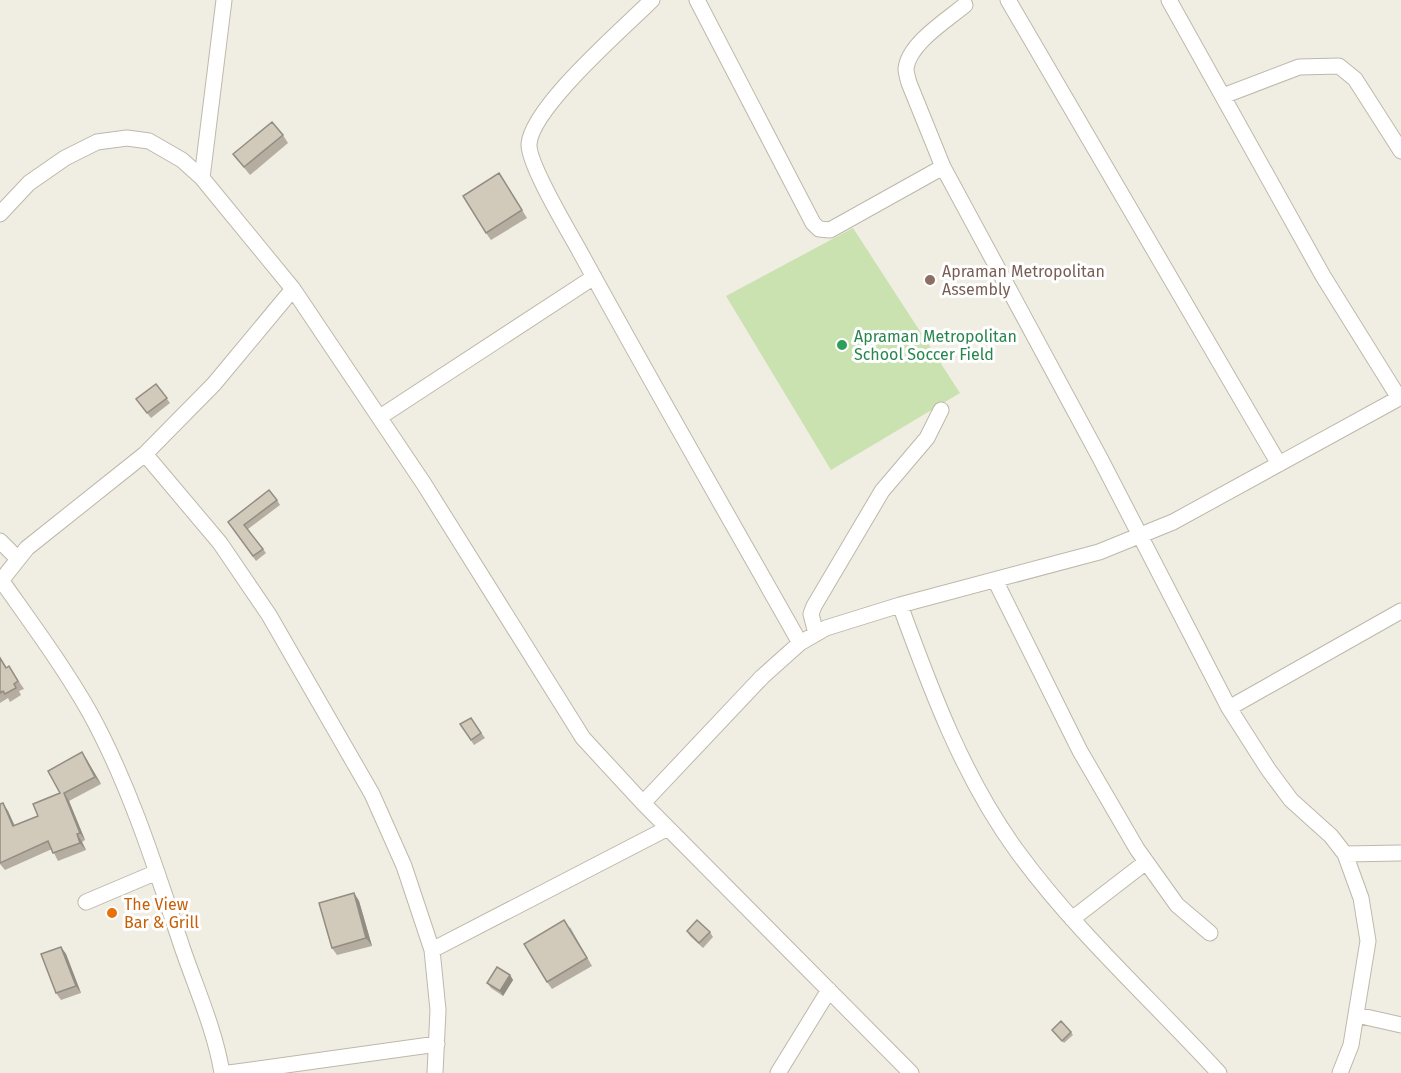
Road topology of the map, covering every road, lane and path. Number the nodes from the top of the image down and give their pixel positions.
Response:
1 (224, 0) edge
2 (652, 0) edge
3 (697, 0) edge
4 (1008, 0) edge
5 (1169, 0) edge
6 (964, 5) dead end
7 (1223, 96) junction
8 (1401, 151) edge
9 (943, 167) junction
10 (202, 178) junction
11 (0, 214) edge
12 (594, 277) junction
13 (293, 289) junction
14 (1400, 397) edge
15 (941, 410) dead end
16 (380, 417) junction
17 (145, 454) junction
18 (1279, 464) junction
19 (1140, 537) junction
20 (0, 541) edge
21 (17, 558) junction
22 (995, 580) junction
23 (1, 581) edge
24 (900, 605) junction
25 (1401, 611) edge
26 (816, 634) junction
27 (800, 643) junction
28 (1229, 708) junction
29 (643, 803) junction
30 (668, 828) junction
31 (1401, 853) edge
32 (1345, 854) junction
33 (1146, 862) junction
34 (157, 872) junction
35 (86, 902) dead end
36 (1072, 919) junction
37 (1210, 933) dead end
38 (432, 950) junction
39 (829, 990) junction
40 (1357, 1015) junction
41 (1401, 1025) edge
42 (437, 1044) junction
43 (222, 1073) edge
44 (230, 1073) edge
45 (435, 1073) edge
46 (778, 1073) edge
47 (911, 1073) edge
48 (1219, 1073) edge
49 (1340, 1073) edge

1 - 10 street
2 - 12 street
3 - 9 street
4 - 18 street
5 - 7 street
6 - 9 street
7 - 8 street
7 - 14 street
9 - 19 street
10 - 11 street
10 - 13 street
12 - 16 street
12 - 27 street
13 - 16 street
13 - 17 street
14 - 18 street
15 - 26 street
16 - 29 street
17 - 21 street
17 - 38 street
18 - 19 street
19 - 22 street
19 - 28 street
20 - 21 street
21 - 23 street
22 - 24 street
22 - 33 street
23 - 34 street
24 - 26 street
24 - 36 street
25 - 28 street
26 - 27 street
27 - 29 street
28 - 32 street
29 - 30 street
30 - 38 street
30 - 39 street
31 - 32 street
32 - 40 street
33 - 36 street
33 - 37 street
34 - 35 street
34 - 43 street
36 - 48 street
38 - 42 street
39 - 46 street
39 - 47 street
40 - 41 street
40 - 49 street
42 - 44 street
42 - 45 street

